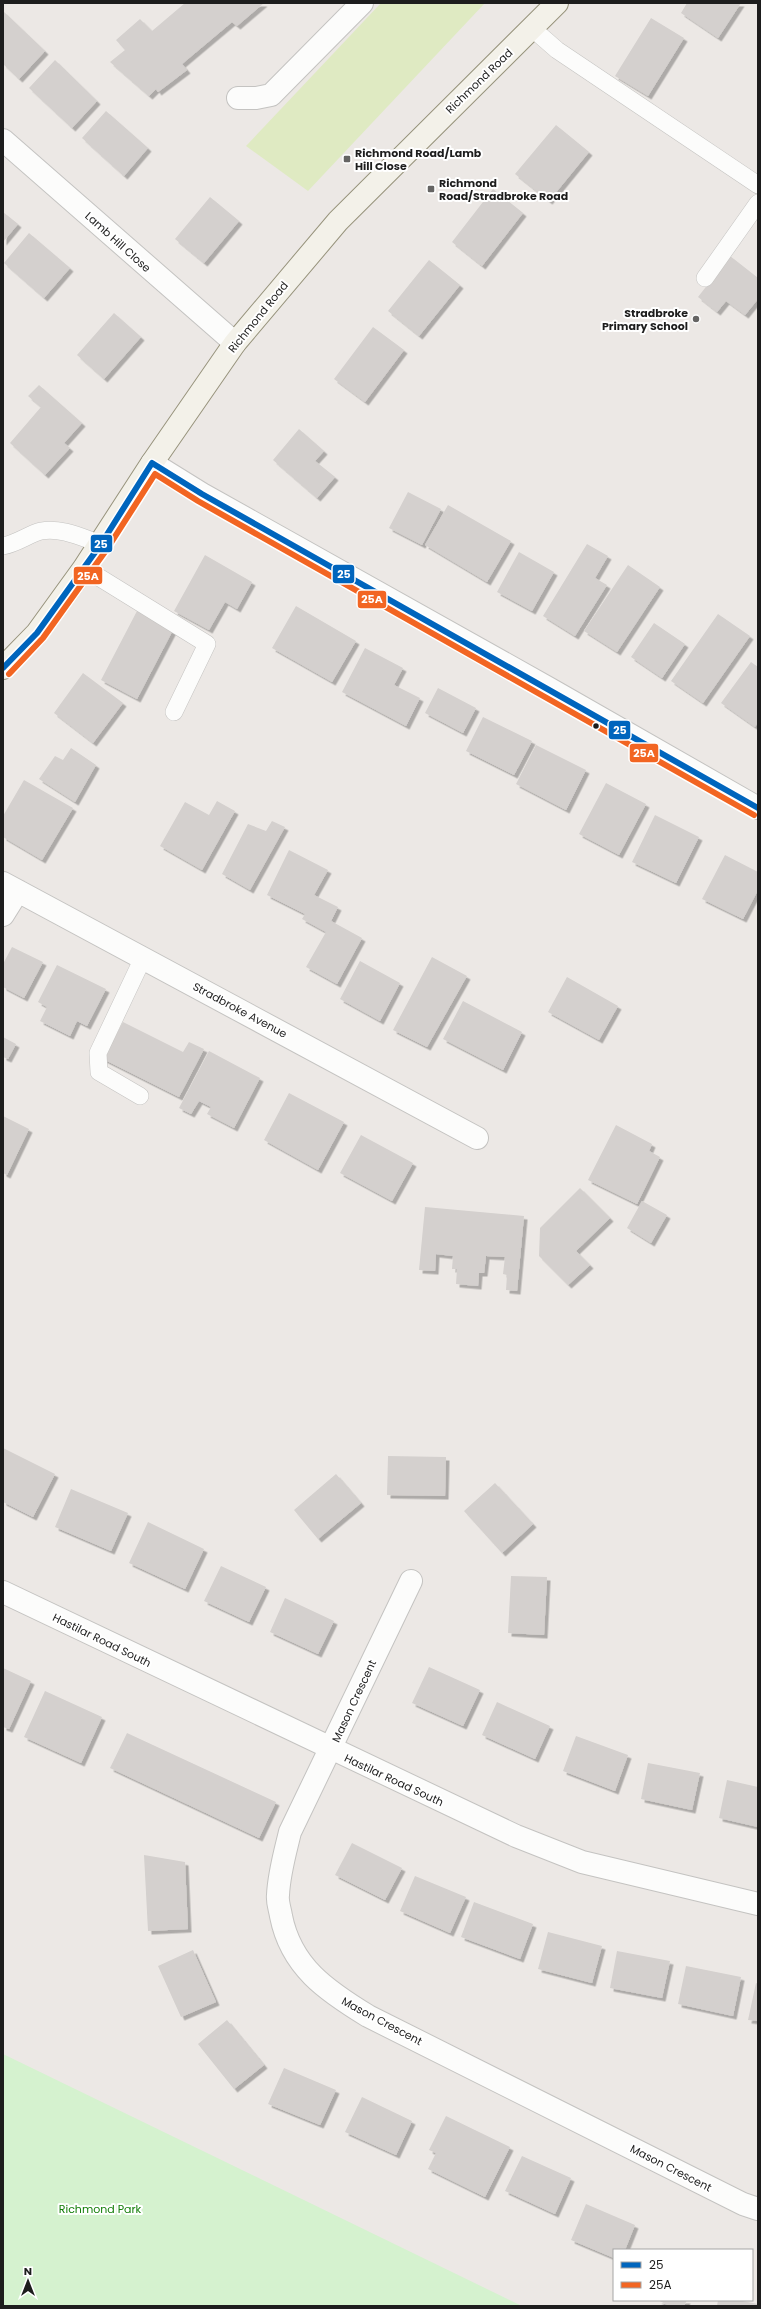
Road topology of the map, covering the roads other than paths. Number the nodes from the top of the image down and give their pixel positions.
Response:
1 (362, 3) edge
2 (558, 3) edge
3 (533, 29) junction
4 (238, 98) dead end
5 (3, 140) edge
6 (758, 185) edge
7 (758, 203) edge
8 (705, 278) dead end
9 (235, 343) junction
10 (152, 464) junction
11 (101, 544) junction
12 (3, 546) edge
13 (84, 568) junction
14 (3, 668) edge
15 (174, 712) dead end
16 (758, 808) edge
17 (10, 887) edge
18 (3, 915) edge
19 (143, 958) junction
20 (140, 1096) dead end
21 (477, 1138) dead end
22 (411, 1581) dead end
23 (3, 1592) edge
24 (330, 1750) junction
25 (758, 1904) edge
26 (758, 2208) edge

1 - 4 street
2 - 3 main road, Richmond Road
3 - 6 lane
3 - 9 main road, Richmond Road
5 - 9 street, Lamb Hill Close
7 - 8 lane
9 - 10 main road, Richmond Road
10 - 11 main road, Richmond Road
10 - 16 street
11 - 12 lane
11 - 13 main road, Richmond Road
13 - 14 main road, Richmond Road
13 - 15 lane
17 - 18 street
17 - 19 street, Stradbroke Avenue
19 - 20 lane
19 - 21 street, Stradbroke Avenue
22 - 24 street, Mason Crescent
23 - 24 street, Hastilar Road South
24 - 25 street, Hastilar Road South
24 - 26 street, Mason Crescent

